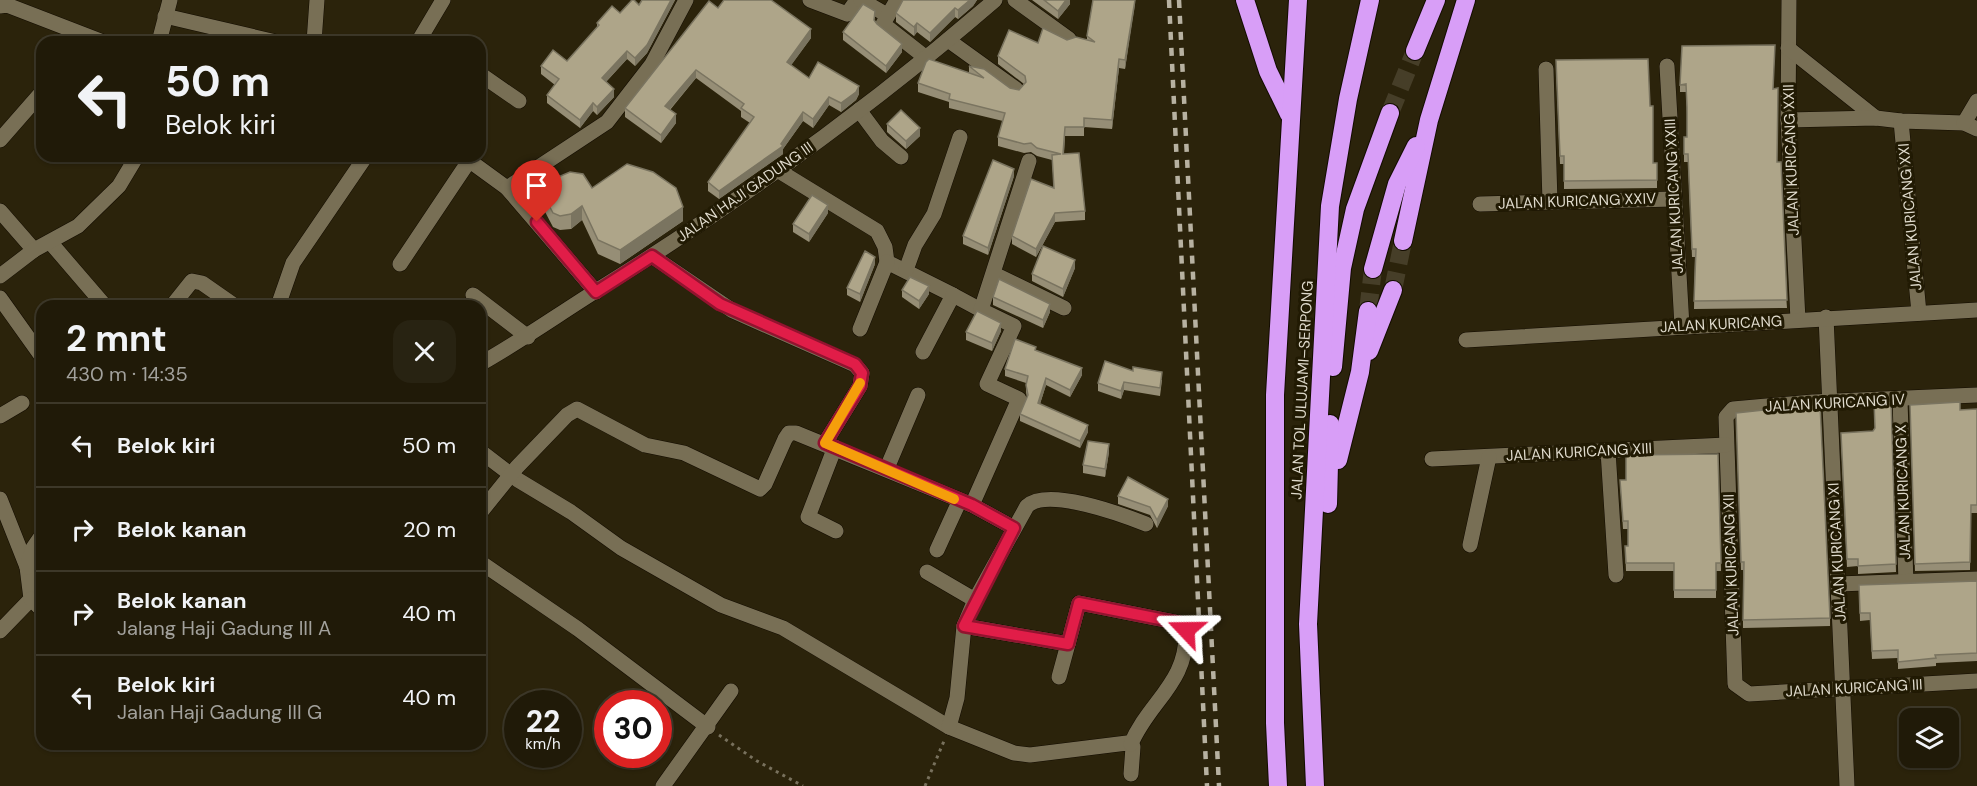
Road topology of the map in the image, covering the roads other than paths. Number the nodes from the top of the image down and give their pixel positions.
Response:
1 (170, 0) edge
2 (317, 0) edge
3 (443, 0) edge
4 (686, 0) edge
5 (810, 0) edge
6 (859, 0) edge
7 (897, 0) edge
8 (994, 0) edge
9 (1015, 0) edge
10 (1245, 0) edge
11 (1298, 0) edge
12 (1371, 0) edge
13 (1436, 0) edge
14 (1466, 0) edge
15 (1789, 0) edge
16 (0, 6) edge
17 (887, 15) junction
18 (165, 16) junction
19 (69, 36) edge
20 (160, 36) edge
21 (250, 36) edge
22 (314, 36) edge
23 (425, 36) edge
24 (1069, 39) edge
25 (948, 40) junction
26 (1788, 48) junction
27 (1414, 51) tunnel mouth
28 (925, 57) junction
29 (1667, 66) dead end
30 (1546, 69) dead end
31 (486, 78) edge
32 (1016, 89) edge
33 (36, 99) edge
34 (519, 101) dead end
35 (1977, 101) edge
36 (859, 110) junction
37 (1390, 113) tunnel mouth
38 (1289, 116) junction
39 (1876, 118) junction
40 (1429, 120) junction
41 (1788, 120) junction
42 (1901, 122) junction
43 (1971, 126) edge
44 (960, 137) dead end
45 (0, 140) edge
46 (900, 157) dead end
47 (1029, 161) dead end
48 (133, 162) edge
49 (362, 162) edge
50 (464, 162) edge
51 (471, 162) edge
52 (779, 171) junction
53 (507, 188) junction
54 (1674, 198) junction
55 (1550, 202) junction
56 (1480, 204) dead end
57 (0, 212) edge
58 (1403, 241) tunnel mouth
59 (50, 242) junction
60 (34, 250) junction
61 (652, 256) junction
62 (887, 262) junction
63 (400, 264) dead end
64 (1373, 269) tunnel mouth
65 (906, 270) junction
66 (994, 274) junction
67 (0, 276) edge
68 (1392, 290) tunnel mouth
69 (596, 292) junction
70 (950, 294) junction
71 (473, 295) dead end
72 (0, 298) edge
73 (100, 300) edge
74 (177, 300) edge
75 (226, 300) edge
76 (280, 300) edge
77 (479, 300) edge
78 (486, 305) edge
79 (1064, 308) dead end
80 (981, 310) junction
81 (1977, 310) edge
82 (1368, 311) tunnel mouth
83 (1919, 313) junction
84 (1826, 317) junction
85 (1798, 320) junction
86 (1682, 326) junction
87 (860, 329) dead end
88 (528, 338) junction
89 (1466, 340) dead end
90 (36, 349) edge
91 (923, 352) dead end
92 (486, 361) edge
93 (1360, 372) junction
94 (918, 395) dead end
95 (1977, 395) edge
96 (1900, 400) junction
97 (1830, 402) junction
98 (22, 403) dead end
99 (0, 416) edge
100 (830, 445) junction
101 (1726, 446) junction
102 (1608, 450) junction
103 (486, 456) edge
104 (1489, 457) junction
105 (1432, 459) dead end
106 (886, 468) junction
107 (510, 475) junction
108 (0, 499) edge
109 (965, 503) junction
110 (1328, 504) junction
111 (486, 505) edge
112 (1146, 524) dead end
113 (1014, 528) junction
114 (836, 531) dead end
115 (36, 544) edge
116 (1470, 545) dead end
117 (937, 550) dead end
118 (486, 566) edge
119 (27, 567) junction
120 (927, 572) dead end
121 (1616, 575) dead end
122 (1977, 579) edge
123 (1906, 583) junction
124 (1838, 584) junction
125 (975, 600) junction
126 (36, 601) edge
127 (36, 606) edge
128 (1308, 624) junction
129 (964, 626) junction
130 (0, 631) edge
131 (1068, 644) junction
132 (1059, 677) dead end
133 (1977, 681) edge
134 (1736, 684) joint
135 (1844, 688) junction
136 (732, 691) dead end
137 (708, 727) junction
138 (950, 727) junction
139 (1131, 744) junction
140 (1131, 774) dead end
141 (663, 786) edge
142 (1278, 786) edge
143 (1315, 786) edge
144 (1847, 786) edge

1 - 18 street
2 - 22 street
3 - 23 street
4 - 53 street
5 - 6 street
6 - 17 street
7 - 17 street
8 - 25 street, JALAN HAJI GADUNG III
9 - 24 street
10 - 38 highway
11 - 38 highway, JALAN TOL ULUJAMI–SERPONG
12 - 128 highway, JALAN TOL ULUJAMI–SERPONG
13 - 27 highway
14 - 40 highway
15 - 26 street, JALAN KURICANG XXII
16 - 19 street
17 - 28 street
18 - 20 street
18 - 21 street
25 - 28 street, JALAN HAJI GADUNG III
25 - 32 street
26 - 39 street
26 - 41 street, JALAN KURICANG XXII
28 - 36 street, JALAN HAJI GADUNG III
29 - 54 street, JALAN KURICANG XXIII
30 - 55 street
31 - 34 street
33 - 45 street
35 - 43 street
36 - 46 street
36 - 52 street, JALAN HAJI GADUNG III
37 - 110 highway
38 - 142 highway, JALAN TOL ULUJAMI–SERPONG
39 - 41 street
39 - 42 street
40 - 58 highway
40 - 64 highway
41 - 85 street, JALAN KURICANG XXII
42 - 43 street
42 - 83 street, JALAN KURICANG XXI
44 - 65 street
47 - 66 street
48 - 59 street
49 - 76 street
50 - 63 street
51 - 53 street
52 - 61 street, JALAN HAJI GADUNG III
52 - 62 street
53 - 69 street
54 - 55 street, JALAN KURICANG XXIV
54 - 86 street, JALAN KURICANG XXIII
55 - 56 street, JALAN KURICANG XXIV
57 - 60 street
59 - 60 street
59 - 73 street
60 - 67 street
61 - 69 street, JALAN HAJI GADUNG III
61 - 100 street
62 - 65 street
62 - 87 street
65 - 70 street
66 - 79 street
66 - 80 street
68 - 93 highway
69 - 88 street, JALAN HAJI GADUNG III
70 - 80 street
70 - 91 street
71 - 77 street
72 - 90 street
74 - 75 street
78 - 88 street
80 - 109 street
81 - 83 street, JALAN KURICANG
82 - 93 highway
83 - 84 street, JALAN KURICANG
84 - 85 street, JALAN KURICANG
84 - 97 street, JALAN KURICANG XI
85 - 86 street, JALAN KURICANG
86 - 89 street, JALAN KURICANG
88 - 92 street, JALAN HAJI GADUNG III
93 - 110 highway
94 - 106 street
95 - 96 street, JALAN KURICANG IV
96 - 97 street, JALAN KURICANG IV
96 - 123 street, JALAN KURICANG X
97 - 101 street, JALAN KURICANG IV
97 - 124 street, JALAN KURICANG XI
98 - 99 street
100 - 106 street
100 - 107 street
100 - 114 street
101 - 102 street, JALAN KURICANG XIII
101 - 134 street, JALAN KURICANG XII
102 - 104 street, JALAN KURICANG XIII
102 - 121 street
103 - 107 street
104 - 105 street, JALAN KURICANG XIII
104 - 116 street
106 - 109 street
107 - 111 street
107 - 138 street
108 - 119 street
109 - 113 street
109 - 117 street
110 - 128 highway
112 - 113 street
113 - 125 street
115 - 119 street
118 - 137 street
119 - 126 street
120 - 125 street
122 - 123 street
123 - 124 street
124 - 135 street, JALAN KURICANG XI
125 - 129 street
127 - 130 street
128 - 143 highway, JALAN TOL ULUJAMI–SERPONG
129 - 131 street
129 - 138 street
131 - 132 street
131 - 139 street
133 - 135 street, JALAN KURICANG III
134 - 135 street, JALAN KURICANG III
135 - 144 street, JALAN KURICANG XI
136 - 137 street
137 - 141 street
138 - 139 street
139 - 140 street

